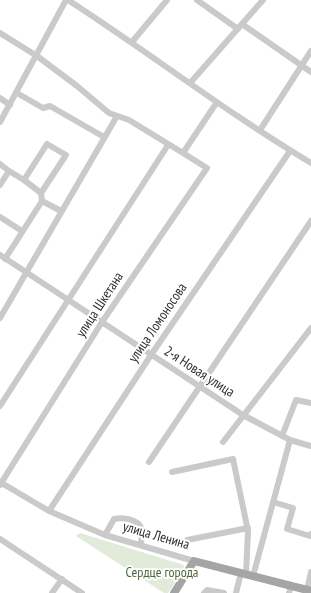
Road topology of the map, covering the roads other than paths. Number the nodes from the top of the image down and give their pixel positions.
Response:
1 (67, 0) edge
2 (167, 0) edge
3 (197, 0) edge
4 (263, 0) edge
5 (240, 27) junction
6 (0, 33) edge
7 (132, 42) junction
8 (311, 52) edge
9 (37, 56) junction
10 (300, 66) junction
11 (311, 72) edge
12 (191, 82) junction
13 (17, 93) junction
14 (0, 98) edge
15 (217, 102) junction
16 (10, 105) junction
17 (117, 116) junction
18 (0, 122) edge
19 (260, 130) junction
20 (104, 137) junction
21 (168, 145) junction
22 (290, 150) junction
23 (183, 153) junction
24 (311, 163) edge
25 (0, 164) edge
26 (9, 171) junction
27 (24, 180) junction
28 (0, 184) edge
29 (41, 193) junction
30 (42, 200) junction
31 (61, 211) junction
32 (0, 217) edge
33 (311, 221) edge
34 (22, 232) junction
35 (2, 257) edge
36 (26, 272) junction
37 (69, 300) junction
38 (0, 318) edge
39 (102, 322) junction
40 (311, 328) edge
41 (151, 355) junction
42 (200, 386) junction
43 (311, 403) edge
44 (0, 406) edge
45 (243, 415) junction
46 (282, 436) junction
47 (290, 440) junction
48 (223, 442) dead end
49 (311, 446) edge
50 (148, 462) dead end
51 (172, 472) dead end
52 (1, 484) edge
53 (273, 502) junction
54 (49, 511) junction
55 (248, 528) junction
56 (311, 534) edge
57 (105, 535) junction
58 (0, 539) edge
59 (187, 540) dead end
60 (141, 545) junction
61 (194, 561) junction
62 (311, 572) edge
63 (247, 574) junction
64 (62, 580) junction
65 (290, 589) edge
66 (309, 591) edge
67 (52, 593) edge
68 (82, 593) edge
69 (174, 593) edge
70 (204, 593) edge
71 (224, 593) edge
72 (236, 593) edge

1 - 7 street
1 - 9 street
2 - 7 street
3 - 5 street
4 - 5 street
5 - 10 street
5 - 12 street
6 - 9 street
7 - 12 street
8 - 10 street
9 - 13 street
9 - 17 street
10 - 11 street
10 - 19 street
12 - 15 street
13 - 16 street
13 - 20 street
14 - 16 street
15 - 19 street
15 - 23 street
16 - 18 street
17 - 20 street
17 - 21 street
19 - 22 street
20 - 31 street
21 - 23 street
21 - 37 street
22 - 24 street
22 - 41 street, улица Ломоносова
23 - 39 street, улица Шкетана
25 - 26 street
26 - 27 street
26 - 28 street
27 - 29 street
27 - 29 street
29 - 30 street
30 - 31 street
30 - 34 street
31 - 36 street
32 - 34 street
33 - 42 street
34 - 35 street
35 - 36 street, 2-я Новая улица
36 - 37 street, 2-я Новая улица
36 - 38 street
37 - 39 street, 2-я Новая улица
37 - 44 street
39 - 41 street, 2-я Новая улица
39 - 52 street, улица Шкетана
40 - 45 street
41 - 42 street, 2-я Новая улица
41 - 54 street, улица Ломоносова
42 - 45 street, 2-я Новая улица
42 - 50 street
43 - 46 street
45 - 46 street, 2-я Новая улица
45 - 48 street
46 - 47 street, 2-я Новая улица
47 - 49 street, 2-я Новая улица
47 - 53 street
51 - 55 street
52 - 54 street, улица Ленина
53 - 56 street
53 - 63 street
54 - 57 street, улица Ленина
55 - 59 street
55 - 63 street
57 - 60 street, улица Ленина
57 - 60 street
58 - 64 street
60 - 61 street, улица Ленина
61 - 63 main road, улица Ленина
61 - 69 main road
62 - 66 street
63 - 65 main road, улица Ленина
63 - 72 street
64 - 67 street
64 - 68 street
65 - 66 main road, улица Ленина
70 - 71 street

